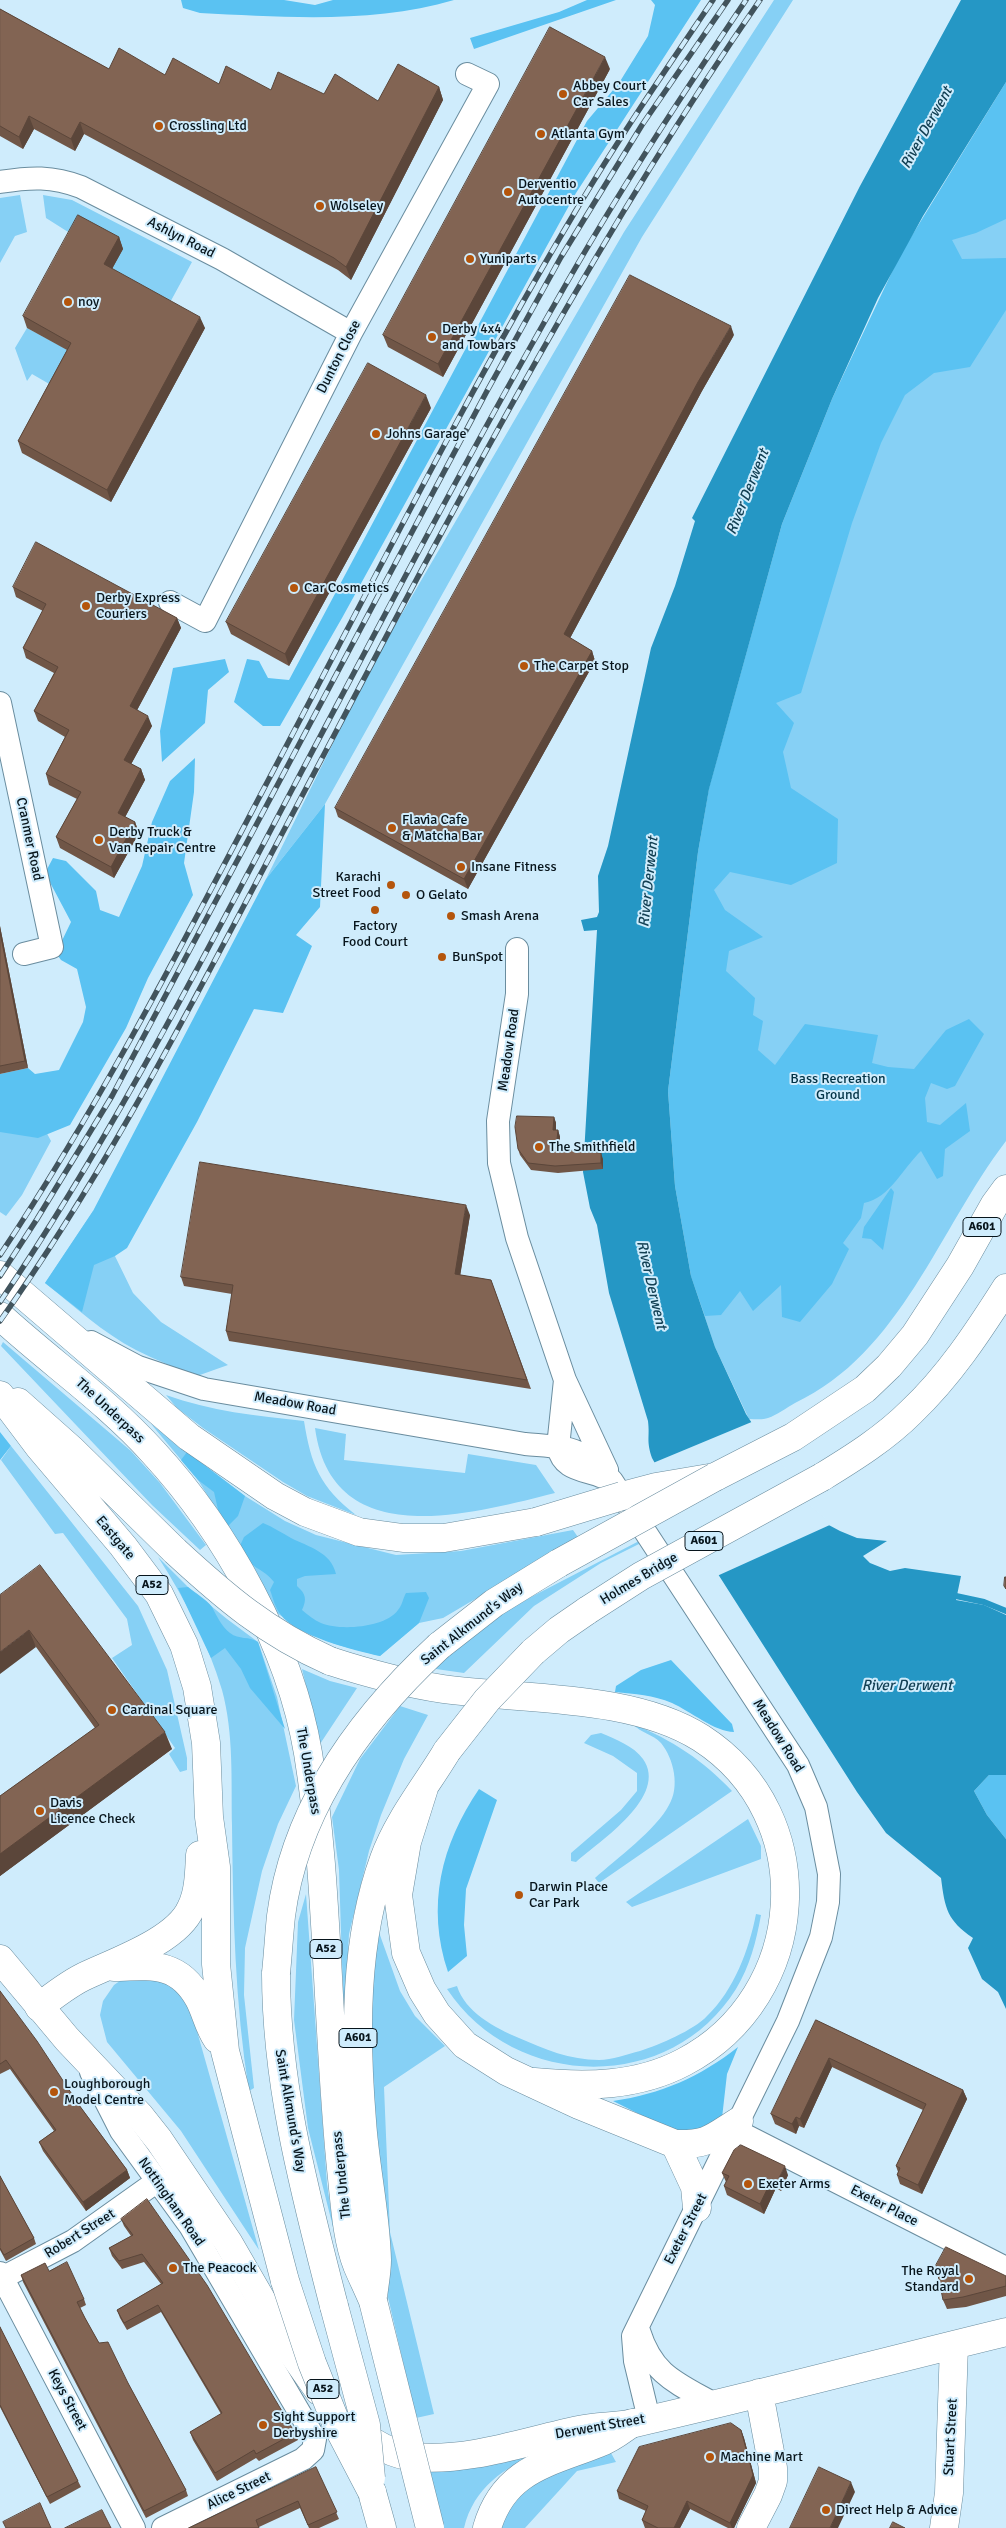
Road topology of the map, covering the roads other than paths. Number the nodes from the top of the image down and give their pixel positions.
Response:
1 (466, 74) dead end
2 (0, 182) edge
3 (351, 333) junction
4 (170, 602) dead end
5 (0, 703) edge
6 (517, 949) dead end
7 (24, 954) dead end
8 (1006, 1189) edge
9 (0, 1275) edge
10 (1006, 1288) edge
11 (0, 1316) edge
12 (47, 1316) junction
13 (565, 1380) junction
14 (0, 1387) edge
15 (0, 1395) edge
16 (558, 1447) junction
17 (715, 1476) junction
18 (612, 1481) junction
19 (424, 1788) junction
20 (208, 1817) junction
21 (0, 1960) edge
22 (105, 1968) junction
23 (39, 2007) junction
24 (225, 2051) junction
25 (84, 2058) junction
26 (534, 2082) junction
27 (737, 2125) junction
28 (675, 2144) junction
29 (156, 2182) junction
30 (697, 2208) junction
31 (1006, 2268) edge
32 (1, 2276) edge
33 (261, 2299) joint
34 (373, 2301) junction
35 (638, 2328) junction
36 (1006, 2332) edge
37 (954, 2345) junction
38 (759, 2393) junction
39 (716, 2404) junction
40 (641, 2421) junction
41 (314, 2450) joint
42 (372, 2492) junction
43 (381, 2525) edge
44 (134, 2528) edge
45 (163, 2528) edge
46 (430, 2528) edge
47 (487, 2528) edge
48 (751, 2528) edge
49 (944, 2528) edge

1 - 3 street, Dunton Close
2 - 3 street, Ashlyn Road
3 - 4 street, Dunton Close
5 - 7 street, Cranmer Road
6 - 13 street, Meadow Road
8 - 17 main road, A601
9 - 12 main road
10 - 19 main road, Holmes Bridge / A601, bridge
11 - 34 main road, The Underpass / A52
12 - 16 street, Meadow Road
12 - 17 main road, bridge
13 - 16 street, Meadow Road
13 - 18 street, Meadow Road
14 - 26 main road, bridge
15 - 20 main road, Eastgate / A52
16 - 18 street
17 - 42 main road, Saint Alkmund's Way / A601, bridge
18 - 27 street, Meadow Road
19 - 26 main road
19 - 34 main road, A601
20 - 22 main road
20 - 24 main road, Saint Alkmund's Way / A52
21 - 23 main road, Nottingham Road
22 - 23 main road
22 - 24 main road
23 - 25 main road, Nottingham Road
24 - 42 main road, Saint Alkmund's Way / A52, bridge
25 - 29 street, Nottingham Road
25 - 33 main road, Nottingham Road
26 - 28 main road
27 - 28 main road
27 - 30 street, Exeter Street
27 - 31 street, Exeter Place
28 - 30 main road
29 - 32 street, Robert Street
29 - 41 street, Nottingham Road
30 - 35 street, Exeter Street
32 - 44 street, Keys Street
33 - 40 main road, Derwent Street
34 - 46 main road, A601, bridge
35 - 39 street
35 - 40 street, Exeter Street
36 - 37 main road, Derwent Street
37 - 38 main road, Derwent Street
37 - 49 main road, Stuart Street
38 - 39 main road, Derwent Street
38 - 48 main road
39 - 40 main road, Derwent Street
40 - 47 main road
41 - 45 street, Alice Street
42 - 43 main road, Saint Alkmund's Way / A601

